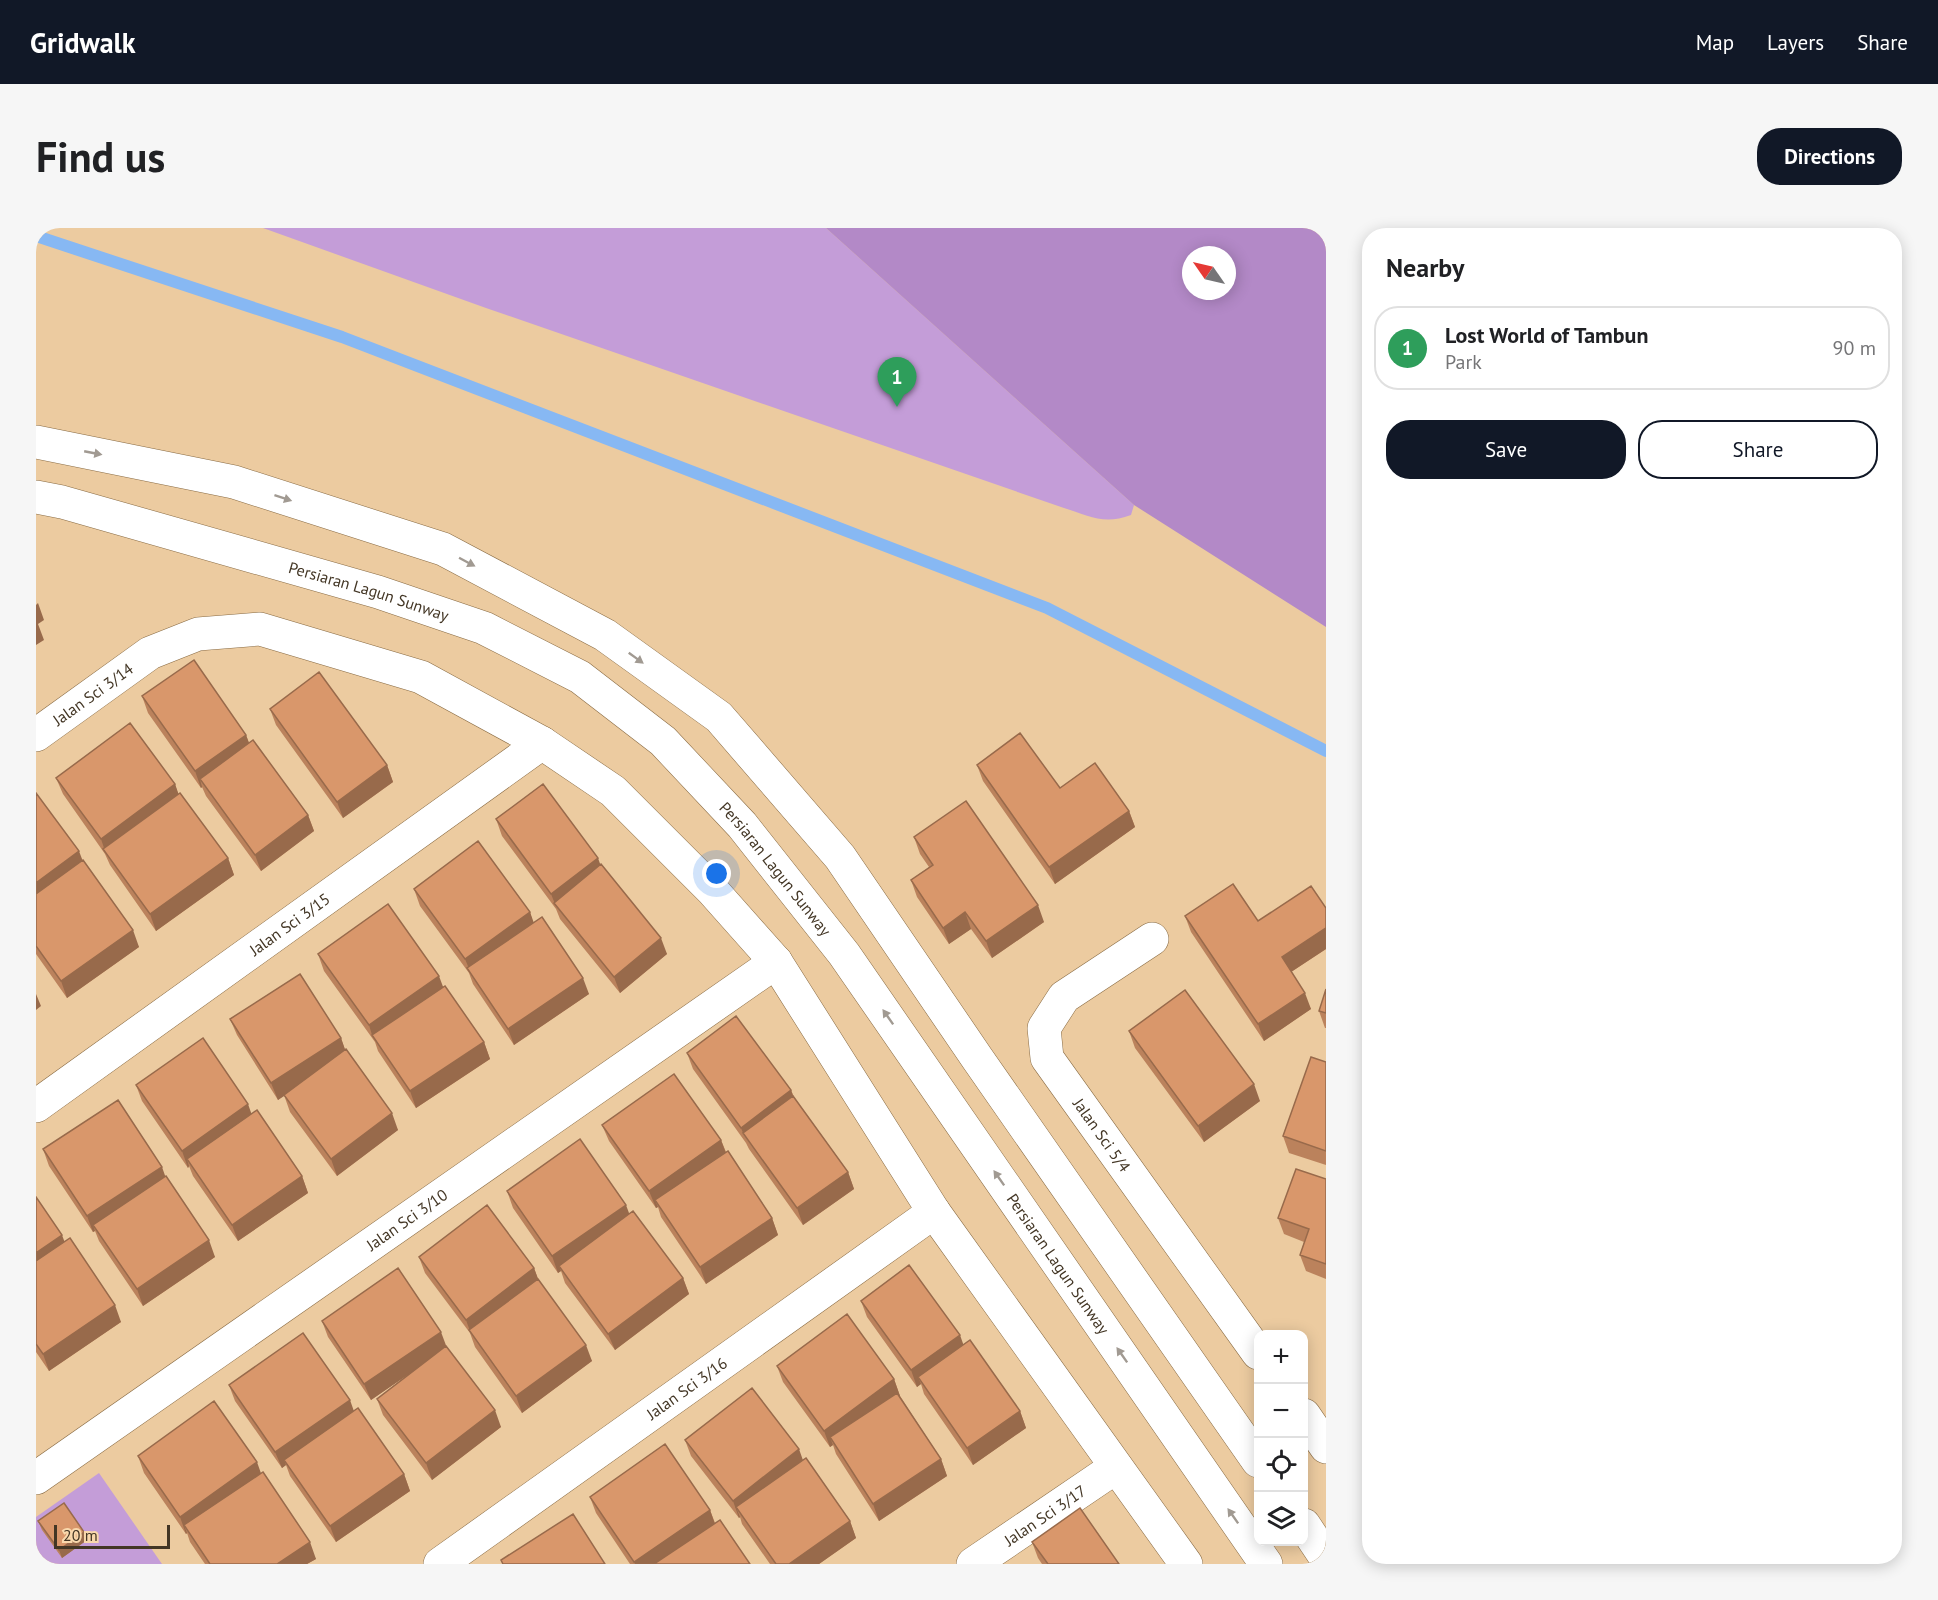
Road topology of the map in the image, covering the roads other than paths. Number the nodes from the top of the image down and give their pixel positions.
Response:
1 (36, 442) edge
2 (36, 497) edge
3 (36, 735) edge
4 (542, 743) junction
5 (1152, 939) dead end
6 (776, 962) junction
7 (36, 1106) edge
8 (934, 1212) junction
9 (1254, 1347) edge
10 (1308, 1421) edge
11 (1326, 1447) edge
12 (1254, 1455) edge
13 (1116, 1467) junction
14 (36, 1478) edge
15 (1308, 1531) edge
16 (1326, 1558) edge
17 (440, 1564) edge
18 (973, 1564) edge
19 (1186, 1564) edge
20 (1266, 1564) edge

1 -> 12 street
20 -> 2 street, Persiaran Lagun Sunway
3 - 4 street, Jalan Sci 3/14
4 - 6 street, Jalan Sci 3/14
4 - 7 street, Jalan Sci 3/15
5 - 9 street, Jalan Sci 5/4
6 - 8 street, Jalan Sci 3/14
6 - 14 street, Jalan Sci 3/10
8 - 13 street, Jalan Sci 3/14
8 - 17 street, Jalan Sci 3/16
10 - 11 street
13 - 18 street, Jalan Sci 3/17
13 - 19 street, Jalan Sci 3/14
15 - 16 street

